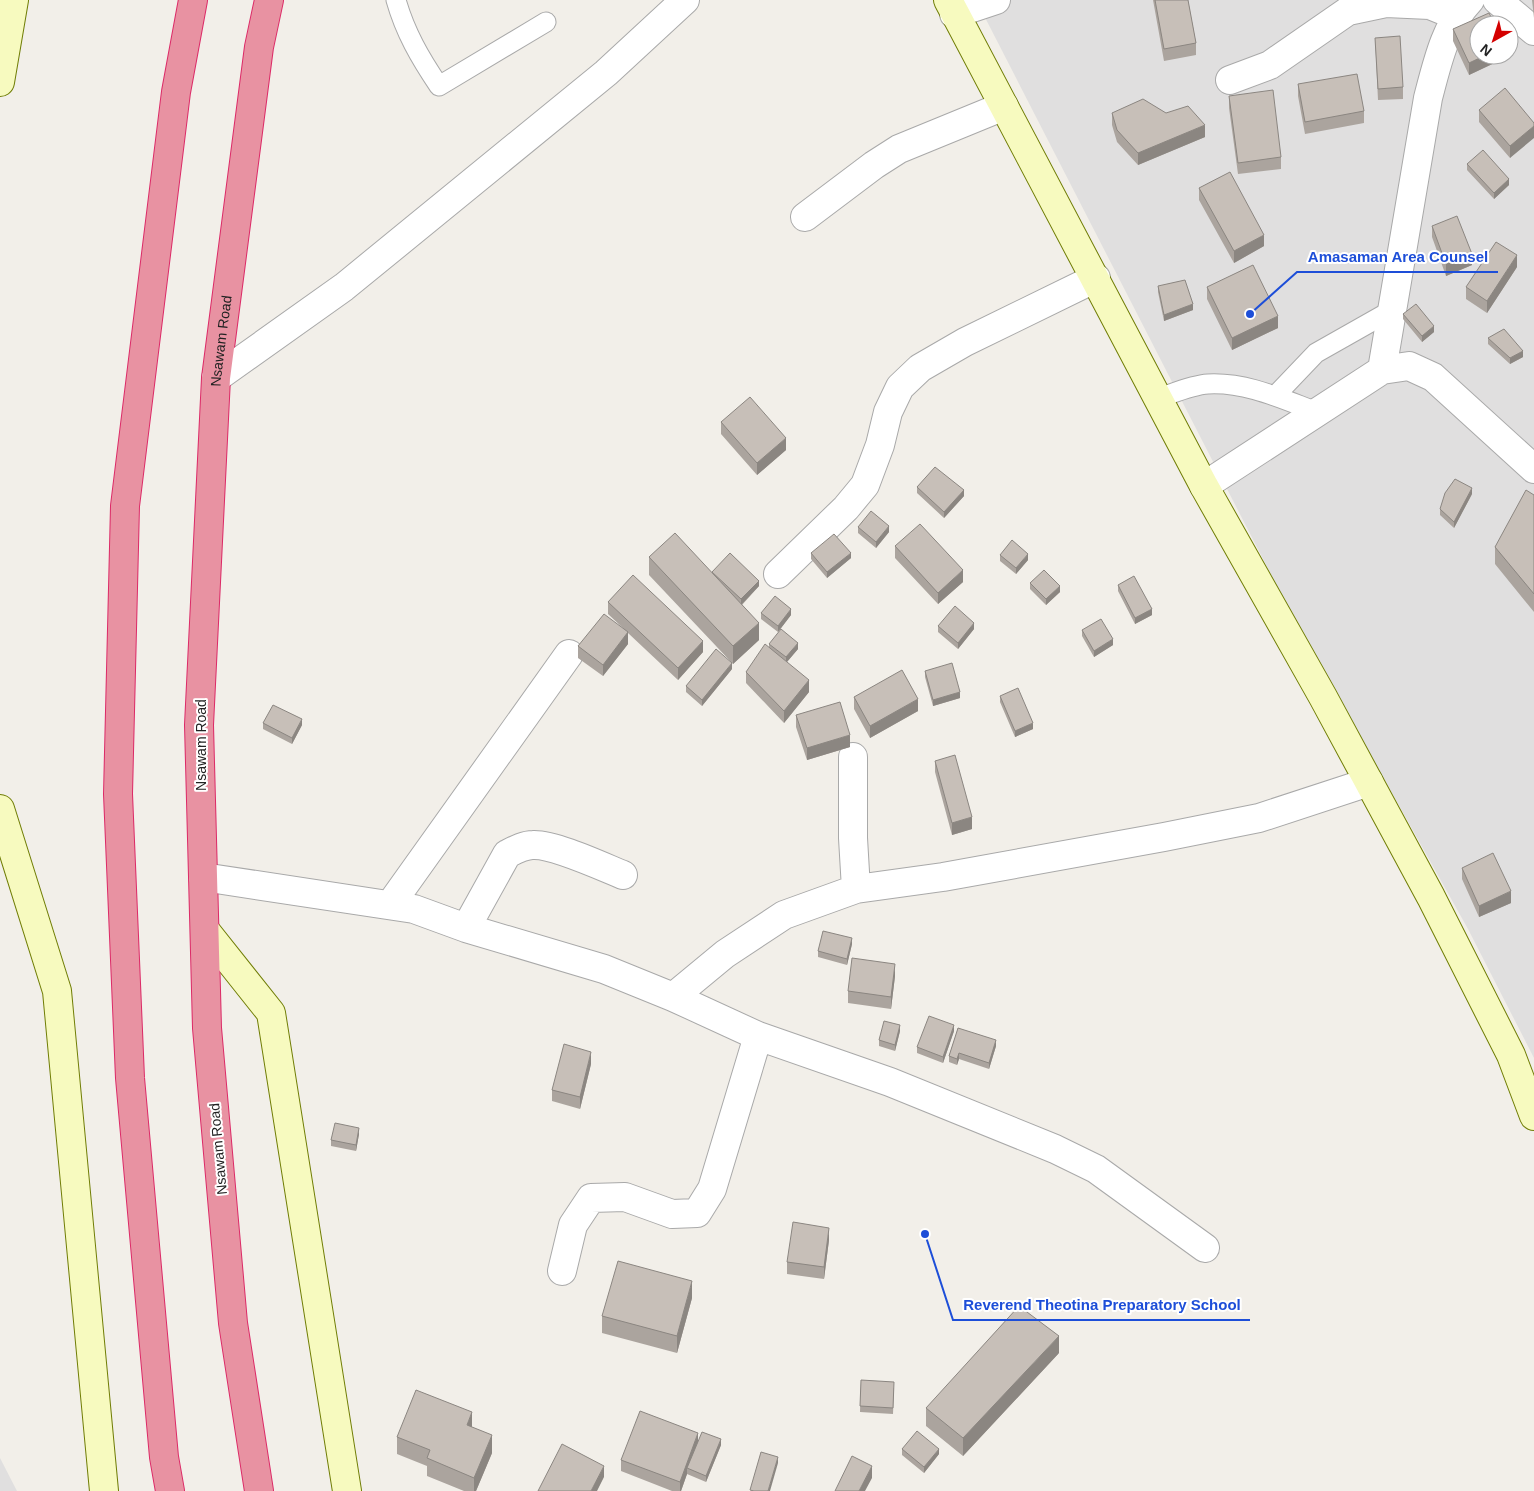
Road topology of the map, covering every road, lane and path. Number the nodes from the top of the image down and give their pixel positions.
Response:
1 (14, 0) edge
2 (193, 0) edge
3 (269, 0) edge
4 (396, 0) edge
5 (684, 0) edge
6 (996, 0) edge
7 (1497, 0) edge
8 (951, 7) edge
9 (1464, 8) edge
10 (546, 22) dead end
11 (1534, 31) edge
12 (1230, 80) dead end
13 (0, 82) edge
14 (1004, 106) junction
15 (805, 217) dead end
16 (1096, 278) junction
17 (1392, 310) junction
18 (1382, 370) junction
19 (216, 378) junction
20 (1275, 396) junction
21 (1159, 398) junction
22 (1317, 412) junction
23 (1534, 469) edge
24 (1204, 486) junction
25 (778, 574) dead end
26 (569, 654) dead end
27 (853, 757) dead end
28 (1369, 782) junction
29 (0, 809) edge
30 (623, 875) dead end
31 (204, 877) junction
32 (856, 889) junction
33 (390, 906) junction
34 (466, 928) junction
35 (205, 930) junction
36 (673, 997) junction
37 (758, 1036) junction
38 (1534, 1116) edge
39 (1204, 1248) dead end
40 (562, 1271) dead end
41 (104, 1491) edge
42 (170, 1491) edge
43 (259, 1491) edge
44 (347, 1491) edge

1 - 13 main road
2 - 42 highway
3 - 19 highway, Nsawam Road
4 - 10 lane
5 - 19 street
6 - 8 street
7 - 11 street
8 - 14 main road
9 - 12 street
9 - 17 street
14 - 15 street
14 - 16 main road
16 - 21 main road
16 - 25 street
17 - 18 street
17 - 20 lane
18 - 22 street
18 - 23 street
19 - 31 highway, Nsawam Road
20 - 21 lane
20 - 22 lane
21 - 24 main road
22 - 24 street
24 - 28 main road
26 - 33 street
27 - 32 street
28 - 32 street
28 - 38 main road
29 - 41 main road
30 - 34 street
31 - 33 street
31 - 35 highway, Nsawam Road
32 - 36 street
33 - 34 street
34 - 36 street
35 - 43 highway, Nsawam Road
35 - 44 main road
36 - 37 street
37 - 39 street
37 - 40 street

